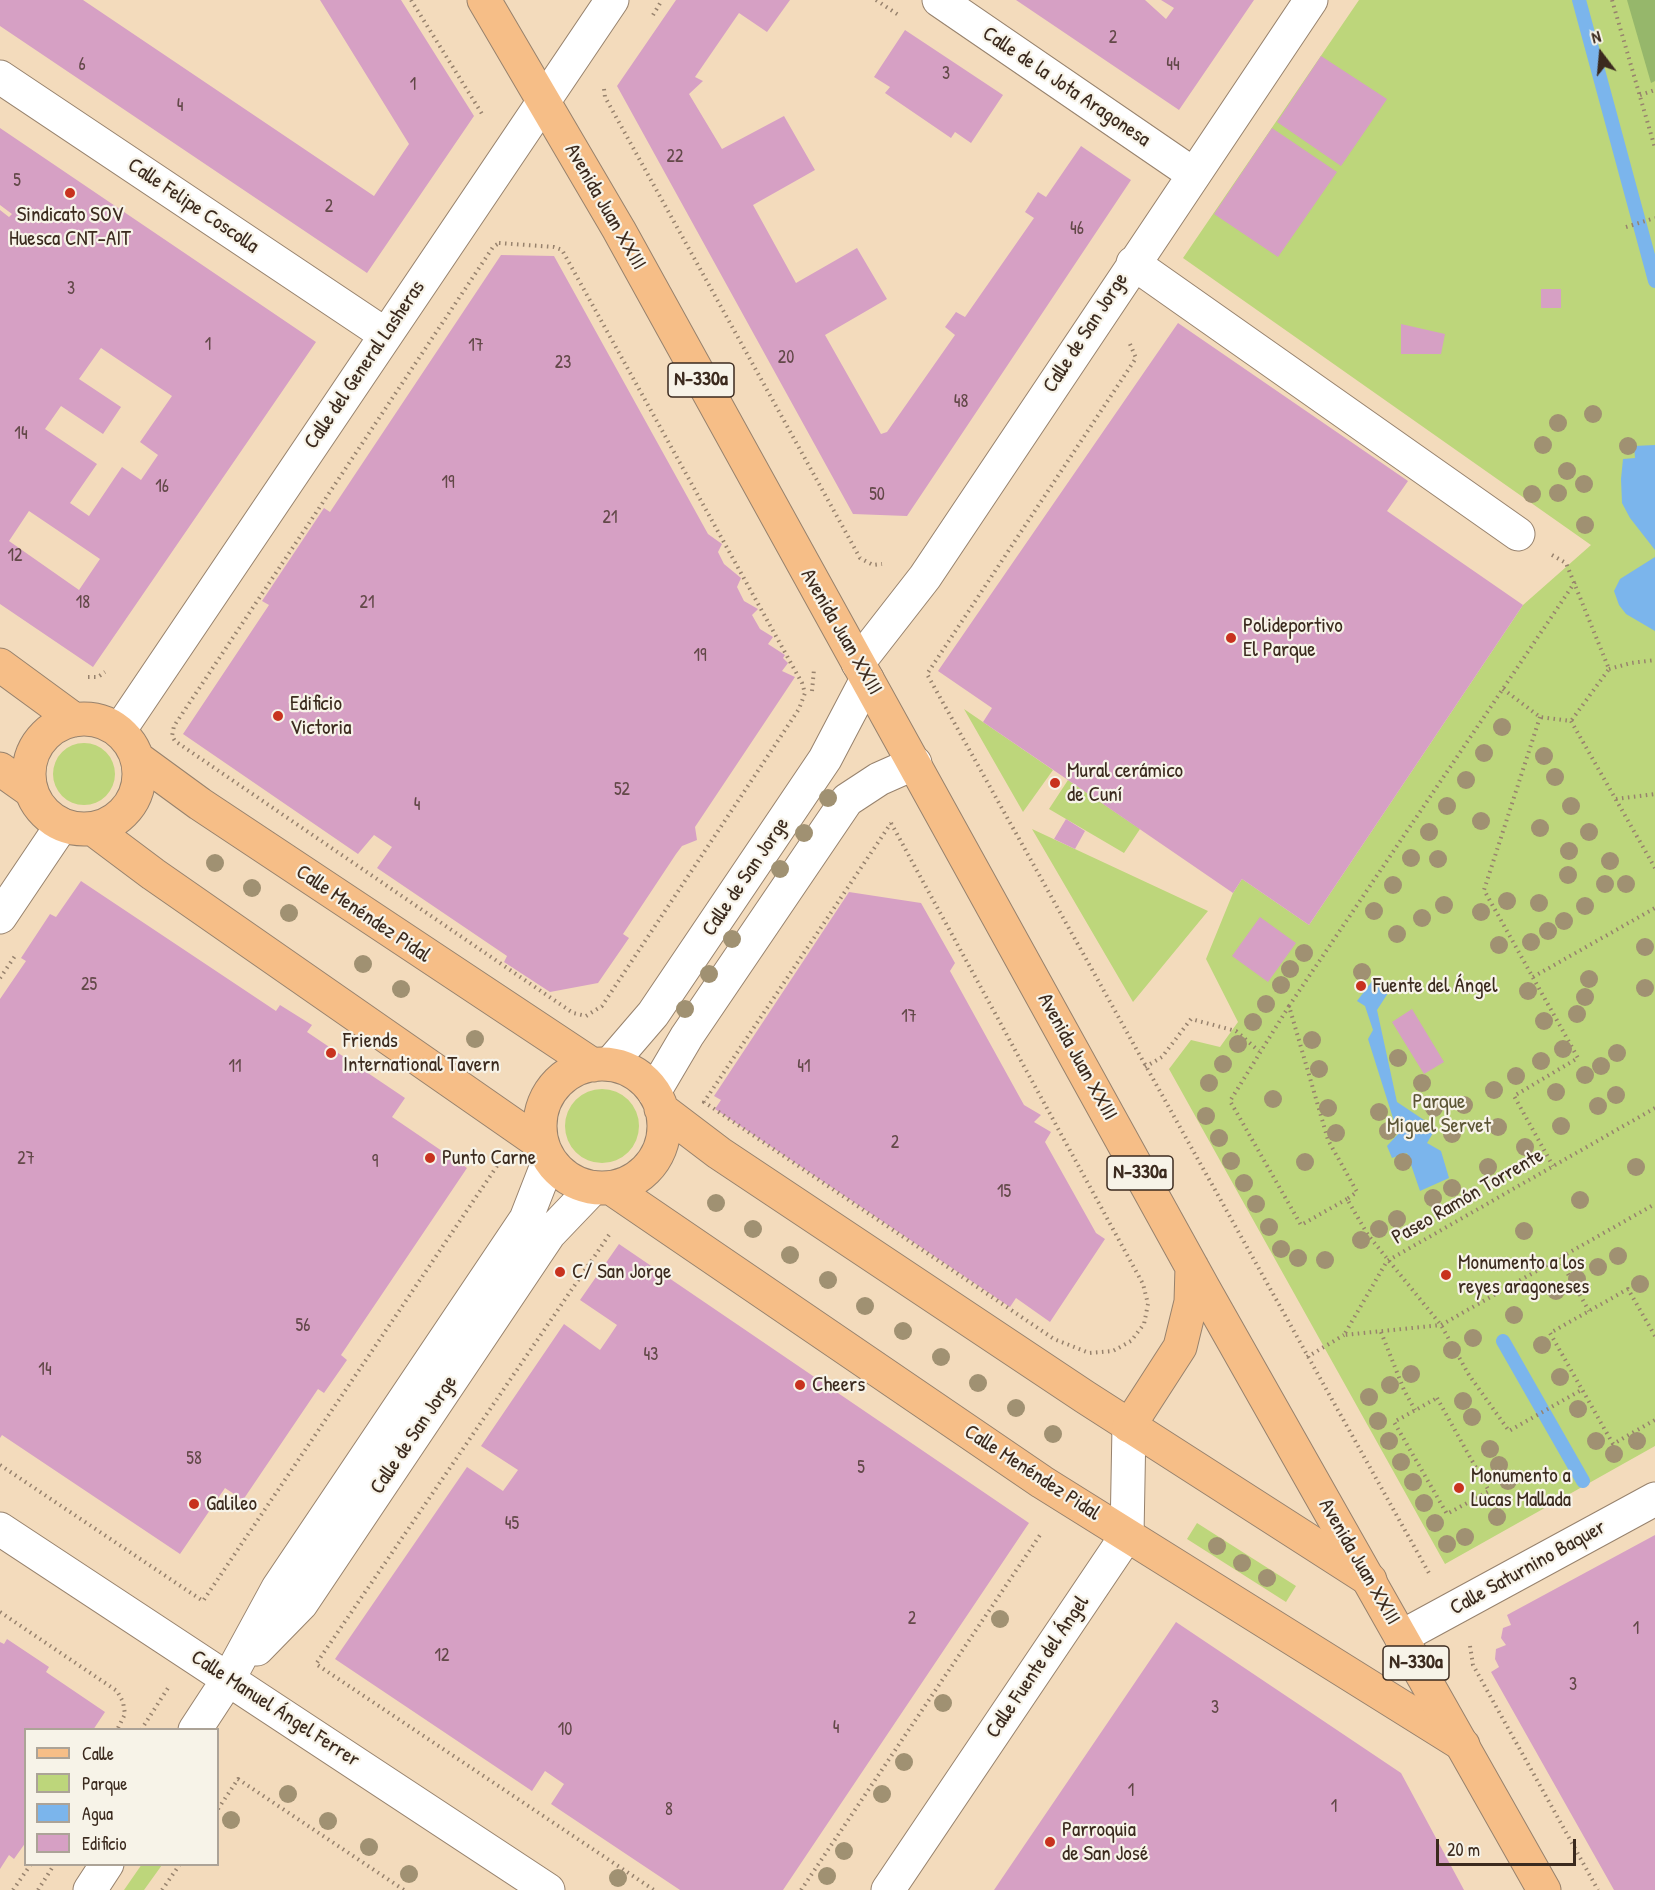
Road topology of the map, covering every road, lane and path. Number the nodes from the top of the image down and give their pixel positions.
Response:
1 (411, 0) edge
2 (484, 0) edge
3 (612, 0) edge
4 (662, 0) edge
5 (939, 0) edge
6 (1311, 0) edge
7 (1612, 0) edge
8 (651, 17) dead end
9 (0, 77) edge
10 (605, 87) dead end
11 (1655, 90) edge
12 (1640, 95) junction
13 (544, 99) junction
14 (480, 127) dead end
15 (1655, 148) edge
16 (1193, 174) junction
17 (1655, 218) edge
18 (1626, 227) dead end
19 (1133, 263) junction
20 (386, 335) junction
21 (1127, 339) dead end
22 (1518, 534) dead end
23 (1566, 563) dead end
24 (887, 564) dead end
25 (1575, 582) junction
26 (1655, 660) edge
27 (0, 665) edge
28 (110, 665) dead end
29 (1609, 669) junction
30 (863, 671) junction
31 (86, 677) dead end
32 (1503, 689) junction
33 (1540, 717) junction
34 (75, 720) junction
35 (1571, 721) junction
36 (174, 726) joint
37 (128, 745) junction
38 (915, 763) junction
39 (0, 769) edge
40 (31, 791) junction
41 (1655, 794) edge
42 (1616, 799) junction
43 (77, 827) junction
44 (1655, 868) edge
45 (1655, 908) edge
46 (0, 917) edge
47 (19, 951) dead end
48 (1533, 977) junction
49 (0, 978) edge
50 (1289, 1006) junction
51 (1259, 1051) junction
52 (601, 1065) junction
53 (1145, 1066) junction
54 (658, 1101) junction
55 (704, 1102) joint
56 (1655, 1108) edge
57 (545, 1152) junction
58 (505, 1154) dead end
59 (1553, 1166) junction
60 (602, 1188) junction
61 (1347, 1199) junction
62 (1655, 1204) edge
63 (613, 1229) dead end
64 (1559, 1258) junction
65 (1388, 1261) junction
66 (1192, 1266) junction
67 (1589, 1311) junction
68 (1441, 1325) junction
69 (1382, 1332) junction
70 (1344, 1335) junction
71 (1655, 1336) edge
72 (1307, 1357) junction
73 (1583, 1389) junction
74 (1415, 1410) junction
75 (1655, 1420) edge
76 (1129, 1426) junction
77 (0, 1465) edge
78 (1655, 1498) edge
79 (1041, 1526) dead end
80 (0, 1529) edge
81 (1127, 1535) junction
82 (1436, 1576) dead end
83 (1370, 1580) junction
84 (0, 1612) edge
85 (1401, 1637) junction
86 (1473, 1639) dead end
87 (229, 1678) junction
88 (118, 1728) edge
89 (196, 1728) edge
90 (1463, 1745) junction
91 (219, 1808) edge
92 (30, 1866) edge
93 (53, 1866) edge
94 (105, 1866) edge
95 (179, 1866) edge
96 (13, 1890) edge
97 (38, 1890) edge
98 (90, 1890) edge
99 (162, 1890) edge
100 (404, 1890) edge
101 (548, 1890) edge
102 (654, 1890) edge
103 (801, 1890) edge
104 (888, 1890) edge
105 (1544, 1890) edge
106 (1598, 1890) edge

1 - 14 path
2 - 13 main road, Avenida Juan XXIII / N-330a
3 - 13 street, Calle del General Lasheras
4 - 8 path
5 - 16 street, Calle de la Jota Aragonesa
6 - 16 street, Calle de San Jorge
7 - 12 path
9 - 20 street, Calle Felipe Coscolla
10 - 24 path
11 - 12 path
12 - 15 path
13 - 20 street, Calle del General Lasheras
13 - 30 main road, Avenida Juan XXIII / N-330a
16 - 19 street, Calle de San Jorge
17 - 18 path
19 - 22 street
19 - 30 street, Calle de San Jorge
20 - 37 street, Calle del General Lasheras
21 - 53 path
23 - 25 path
25 - 29 path
25 - 32 path
26 - 29 path
27 - 34 main road
28 - 31 path
29 - 35 path
30 - 38 main road, Avenida Juan XXIII / N-330a
30 - 52 street, Calle de San Jorge
32 - 33 path
32 - 50 path
33 - 35 path
33 - 48 path
34 - 37 main road
34 - 40 main road
35 - 42 path
36 - 36 path
37 - 43 main road
37 - 52 main road, Calle Menéndez Pidal
38 - 54 street, Calle de San Jorge
38 - 66 main road, Avenida Juan XXIII / N-330a
39 - 40 main road
40 - 43 main road
41 - 42 path
42 - 44 path
43 - 46 street
43 - 57 main road
45 - 48 path
47 - 49 path
48 - 59 path
50 - 51 path
50 - 61 path
51 - 53 path
51 - 61 path
52 - 54 main road
52 - 57 main road
53 - 72 path
54 - 60 main road
54 - 76 main road
55 - 55 path
56 - 59 path, Paseo Ramón Torrente
57 - 60 main road
57 - 87 street, Calle de San Jorge
58 - 77 path
59 - 65 path, Paseo Ramón Torrente
60 - 81 main road, Calle Menéndez Pidal
60 - 87 street, Calle de San Jorge
61 - 65 path
62 - 64 path
63 - 102 path
64 - 67 path
64 - 68 path
65 - 68 path
65 - 70 path, Paseo Ramón Torrente
66 - 76 main road
66 - 83 main road, Avenida Juan XXIII / N-330a
67 - 71 path
67 - 73 path
68 - 69 path
68 - 73 path
69 - 70 path
69 - 74 path
70 - 72 path
72 - 82 path
73 - 75 path
74 - 74 path
76 - 81 street
76 - 83 main road
78 - 85 street, Calle Saturnino Baquer
79 - 103 path
80 - 87 street, Calle Manuel Ángel Ferrer
81 - 90 main road, Calle Menéndez Pidal
81 - 104 street, Calle Fuente del Ángel
83 - 85 main road, Avenida Juan XXIII / N-330a
84 - 88 path
85 - 90 main road, Avenida Juan XXIII / N-330a
86 - 106 path
87 - 89 street, Calle de San Jorge
87 - 101 street, Calle Manuel Ángel Ferrer
90 - 105 main road, Avenida Juan XXIII / N-330a
91 - 100 path
92 - 96 path
93 - 97 path
94 - 98 street
95 - 99 path

